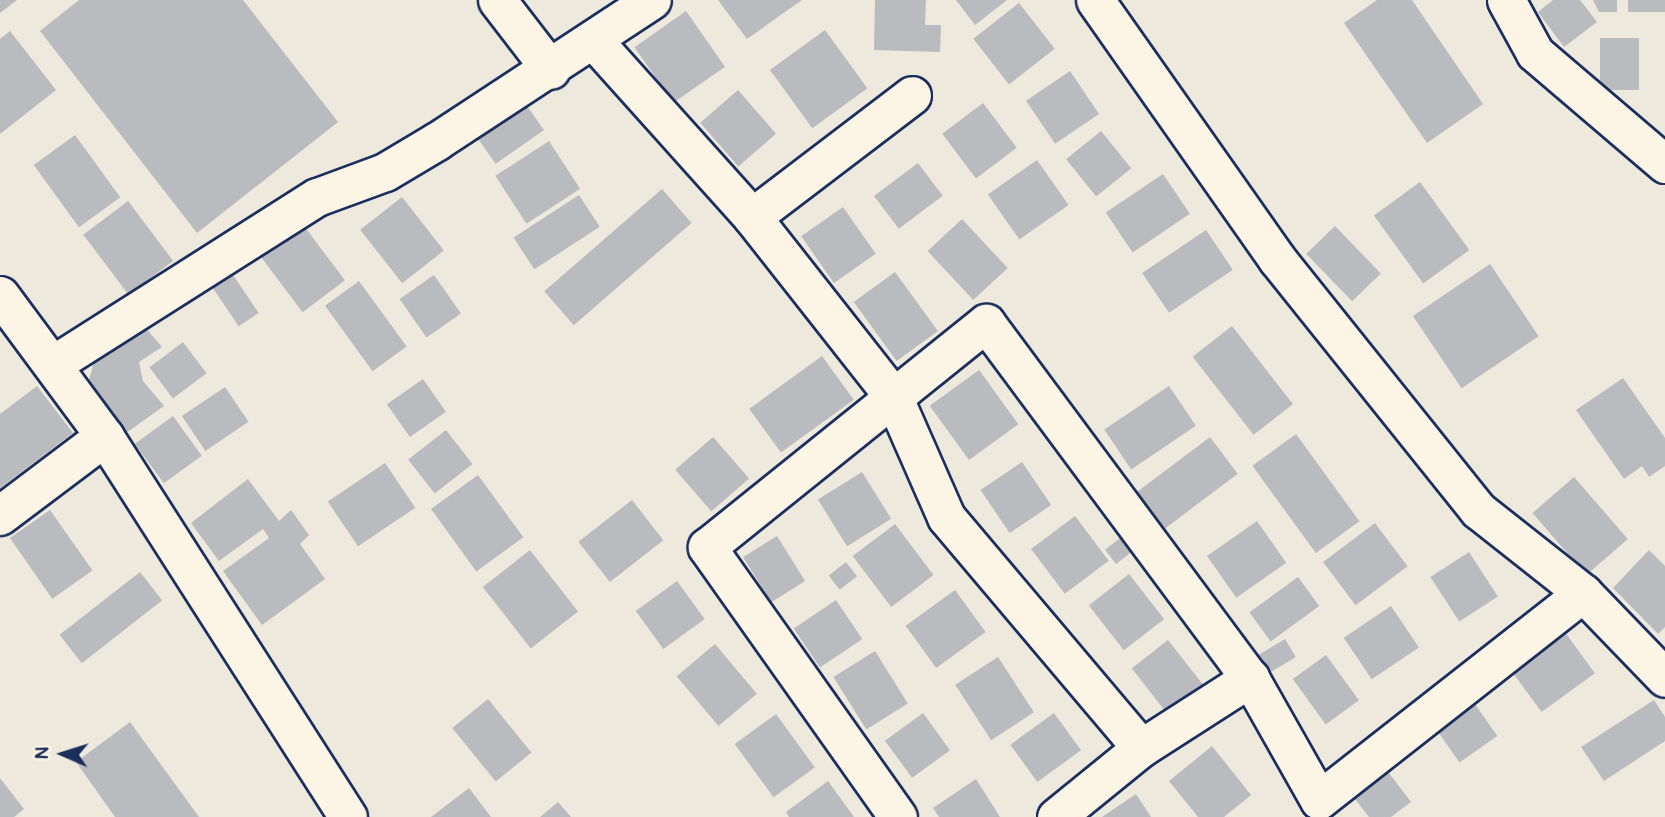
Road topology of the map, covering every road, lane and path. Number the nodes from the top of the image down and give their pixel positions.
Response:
1 (497, 0) edge
2 (652, 0) edge
3 (1096, 0) edge
4 (1506, 0) edge
5 (595, 43) junction
6 (551, 70) junction
7 (912, 95) dead end
8 (1665, 164) edge
9 (752, 217) junction
10 (0, 295) edge
11 (55, 363) junction
12 (893, 396) junction
13 (105, 437) junction
14 (0, 516) edge
15 (1583, 593) junction
16 (1250, 678) junction
17 (1665, 678) edge
18 (1141, 748) junction
19 (348, 817) edge
20 (898, 817) edge
21 (1056, 817) edge

1 - 6 street
2 - 5 street
3 - 15 street
4 - 8 street
5 - 6 street
5 - 9 street
6 - 11 street
7 - 9 street
9 - 12 street
10 - 11 street
11 - 13 street
12 - 16 street
12 - 18 street
12 - 20 street
13 - 14 street
13 - 19 street
15 - 16 street
15 - 17 street
16 - 18 street
18 - 21 street

